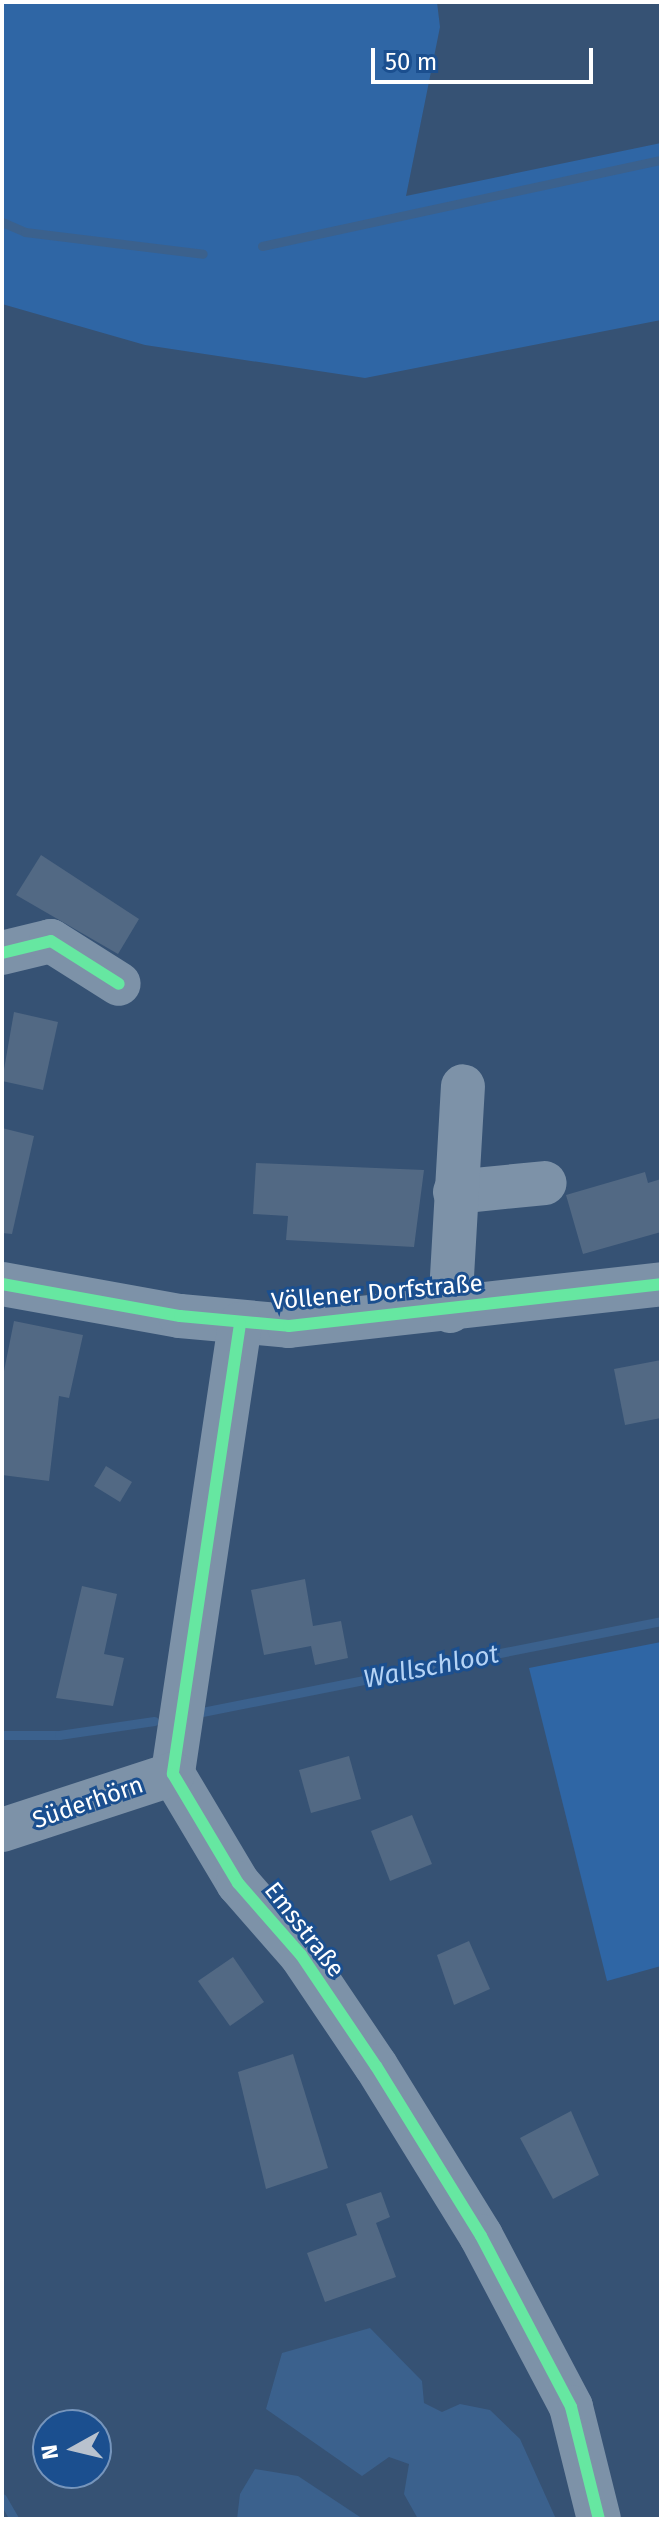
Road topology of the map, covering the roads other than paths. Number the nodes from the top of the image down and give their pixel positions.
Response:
1 (2, 953) edge
2 (119, 984) dead end
3 (463, 1086) dead end
4 (545, 1183) dead end
5 (455, 1192) junction
6 (2, 1284) edge
7 (661, 1284) edge
8 (450, 1311) junction
9 (240, 1324) junction
10 (173, 1774) junction
11 (2, 1830) edge
12 (599, 2519) edge

1 - 2 street
3 - 5 street
4 - 5 street
5 - 8 street
6 - 9 street, Völlener Dorfstraße
7 - 8 street, Völlener Dorfstraße
8 - 9 street, Völlener Dorfstraße
9 - 10 street
10 - 11 street, Süderhörn
10 - 12 street, Emsstraße

